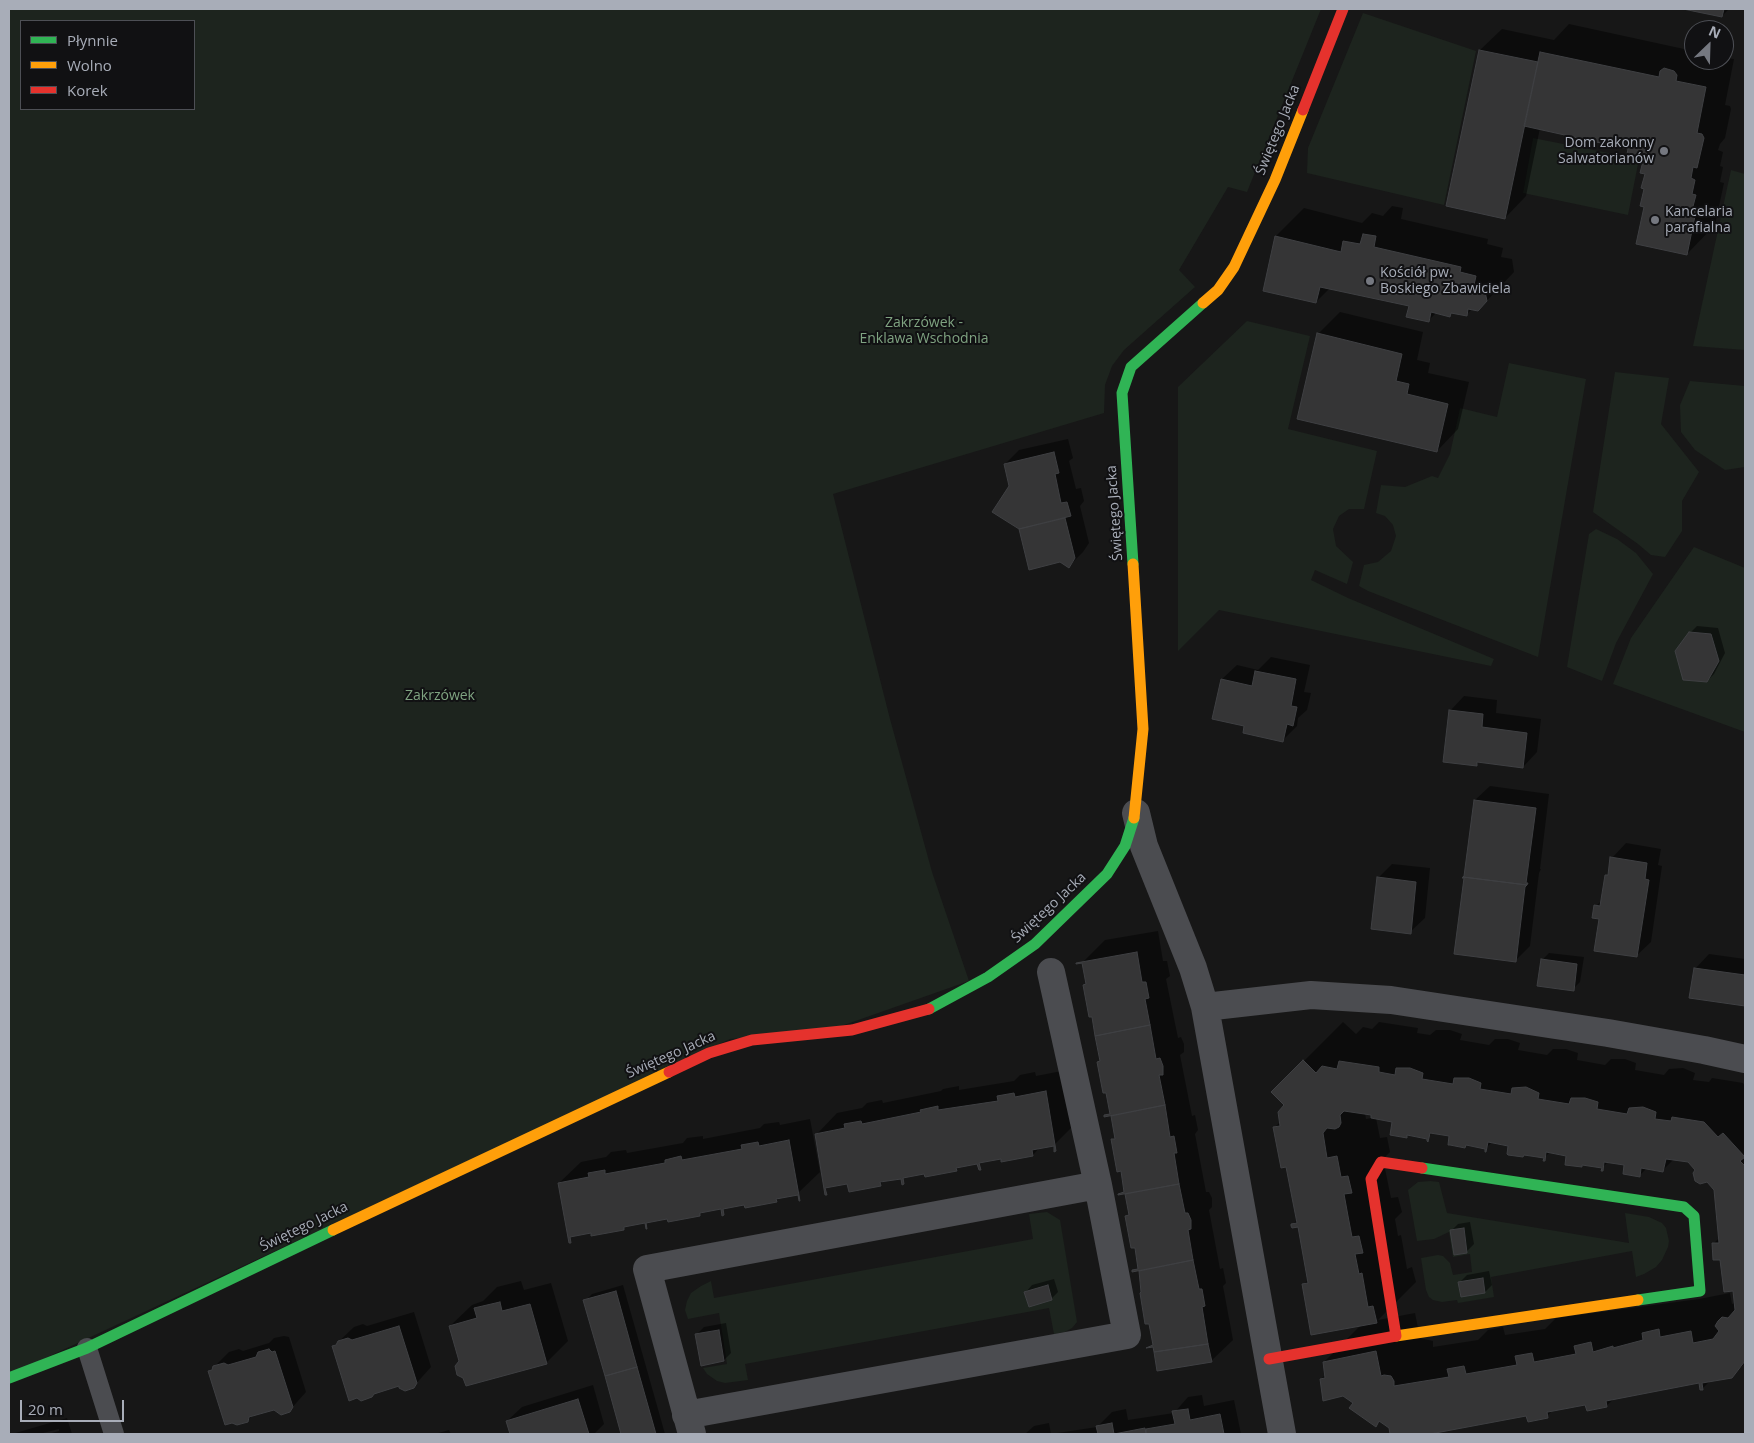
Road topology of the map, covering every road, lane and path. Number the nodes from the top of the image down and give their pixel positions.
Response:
1 (1343, 9) edge
2 (1136, 812) junction
3 (1051, 972) dead end
4 (1204, 1007) junction
5 (1745, 1059) edge
6 (1098, 1185) junction
7 (1396, 1336) junction
8 (87, 1348) junction
9 (1269, 1359) junction
10 (9, 1378) edge
11 (689, 1425) edge
12 (114, 1434) edge
13 (1282, 1434) edge

1 - 2 street, Świętego Jacka
2 - 4 street
2 - 8 street, Świętego Jacka
3 - 6 street
4 - 5 street
4 - 9 street
6 - 11 street
6 - 11 street
7 - 7 street
7 - 9 street
8 - 10 street, Świętego Jacka
8 - 12 lane
9 - 13 street

